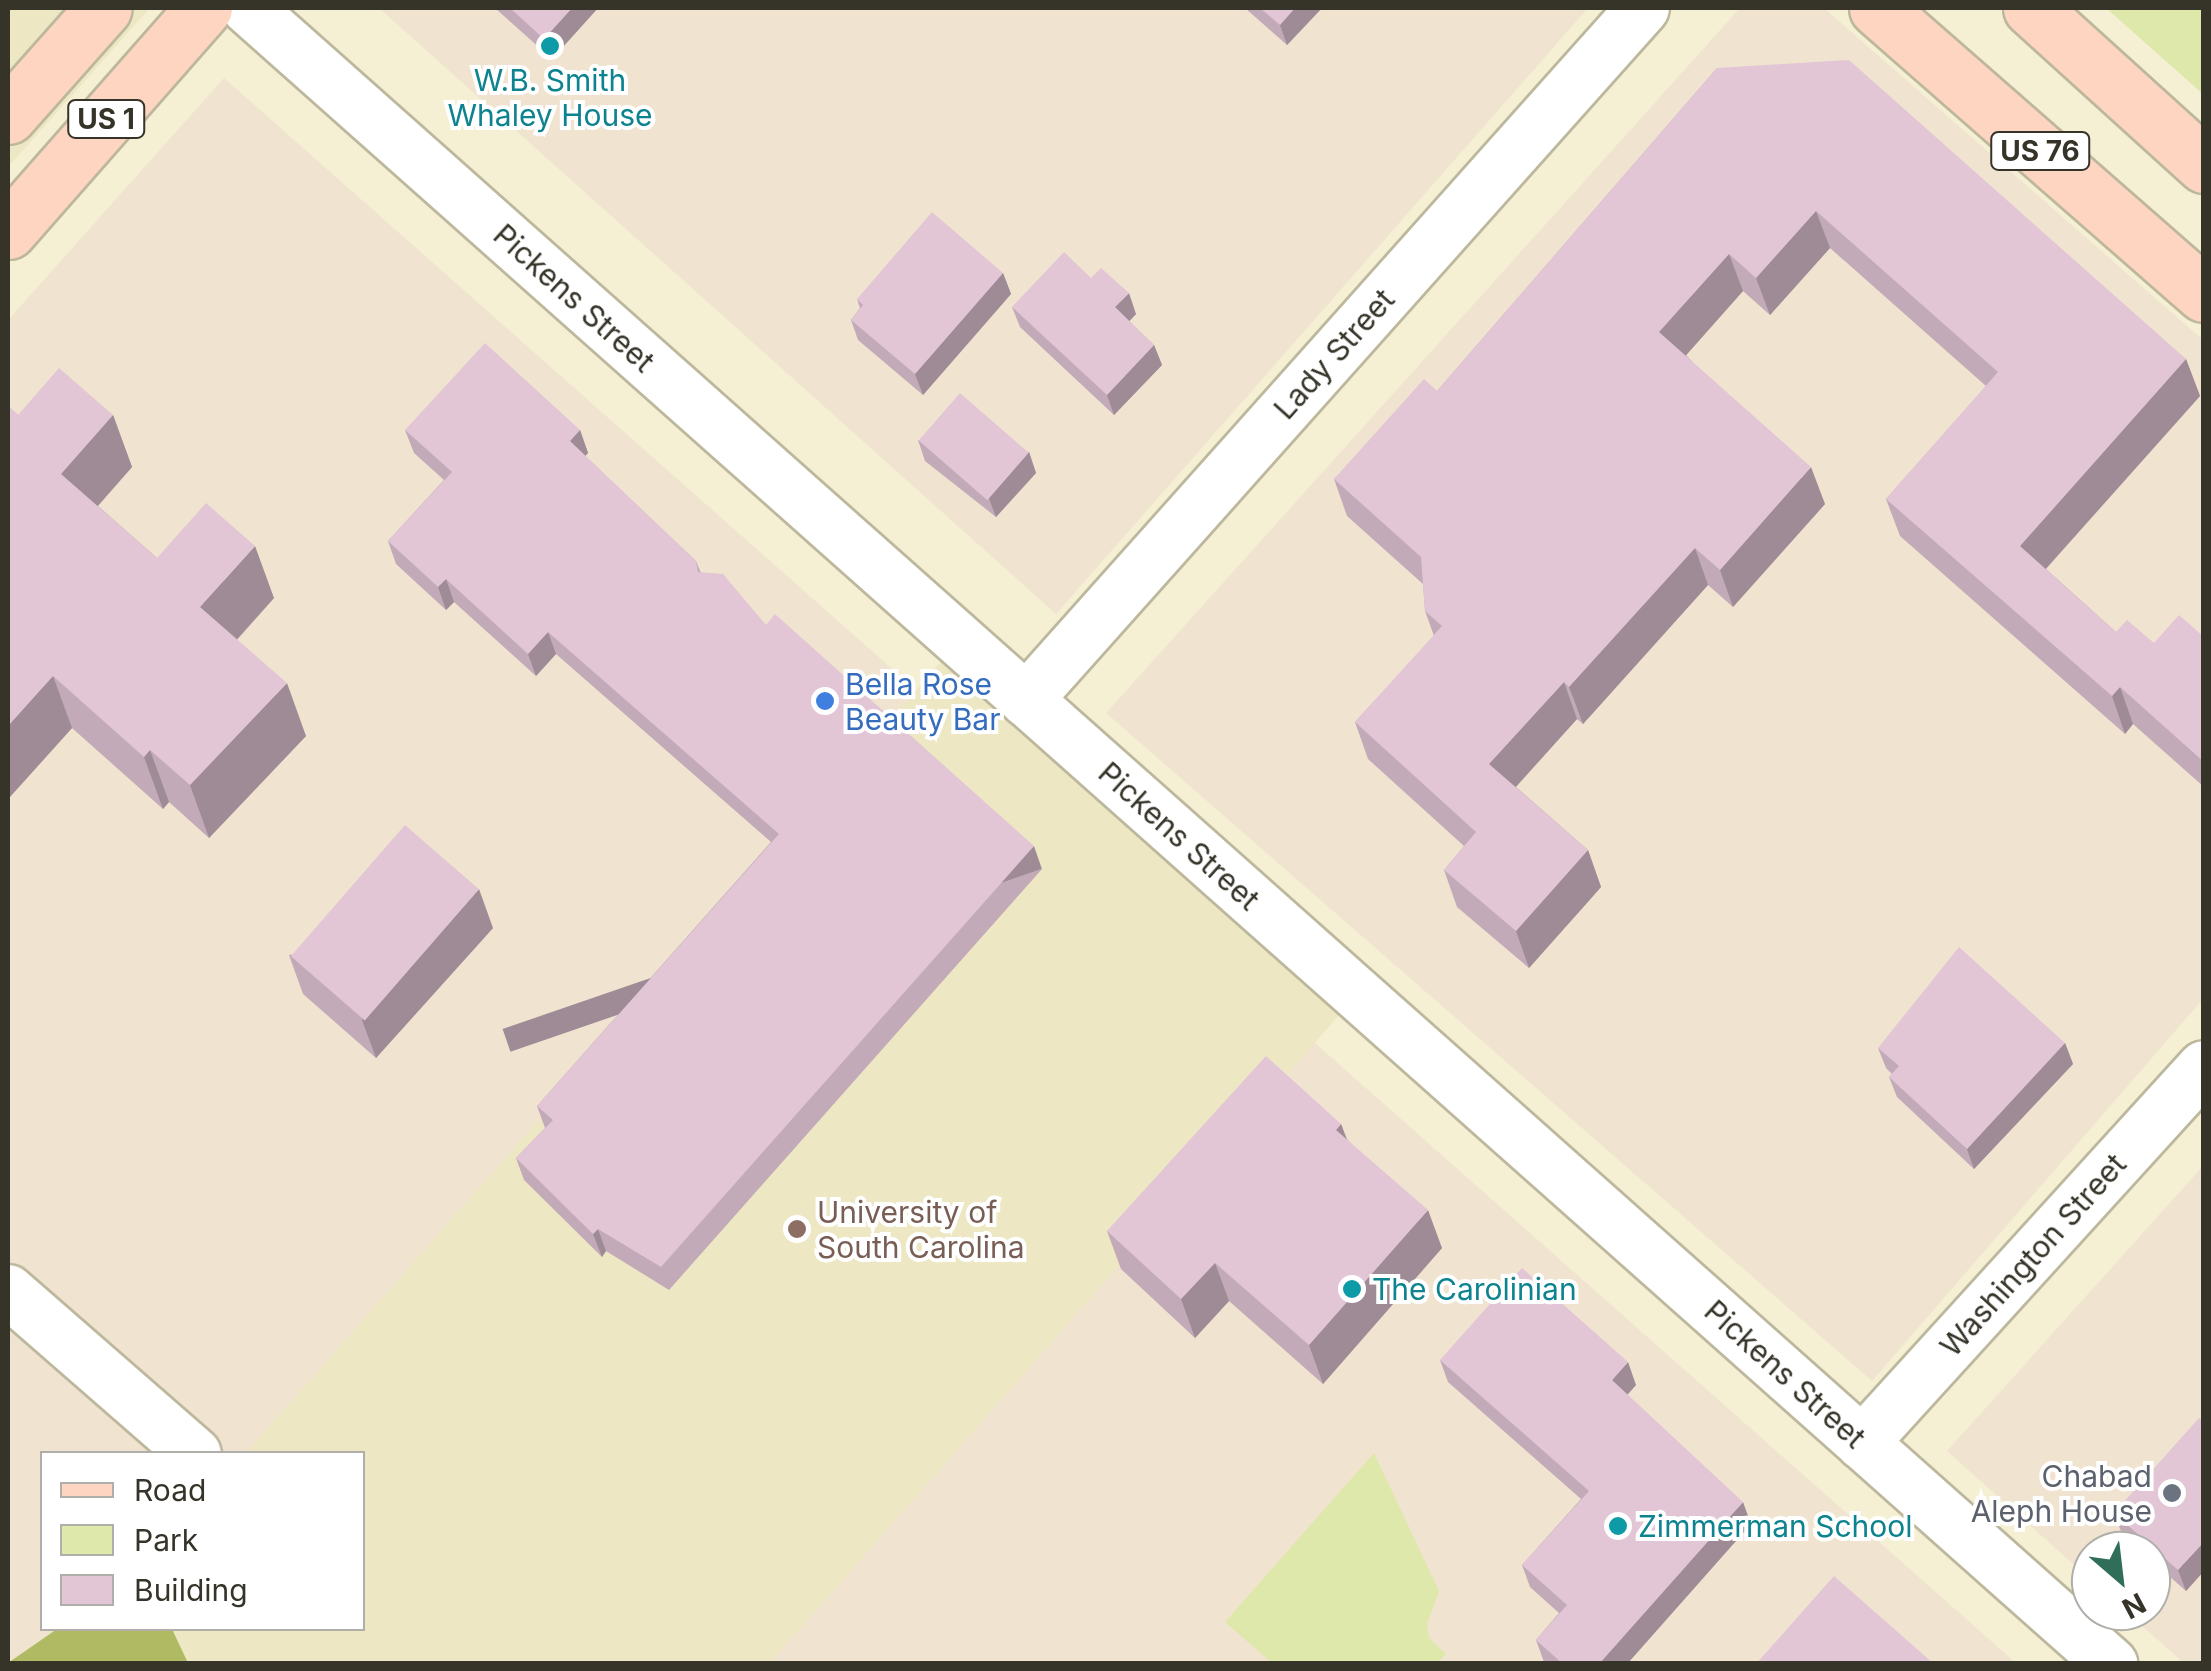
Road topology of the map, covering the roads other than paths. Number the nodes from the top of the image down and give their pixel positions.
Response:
1 (104, 8) edge
2 (204, 8) edge
3 (248, 8) edge
4 (1643, 8) edge
5 (1877, 8) edge
6 (2031, 8) edge
7 (8, 116) edge
8 (2204, 165) edge
9 (8, 231) edge
10 (2204, 294) edge
11 (1026, 700) junction
12 (2204, 1068) edge
13 (8, 1290) edge
14 (1862, 1443) junction
15 (192, 1451) edge
16 (2111, 1664) edge

1 - 7 main road
2 - 9 main road, US 1
3 - 11 street, Pickens Street
4 - 11 street, Lady Street
5 - 10 main road, US 76
6 - 8 main road
11 - 14 street, Pickens Street
12 - 14 street, Washington Street
13 - 15 street
14 - 16 street, Pickens Street

